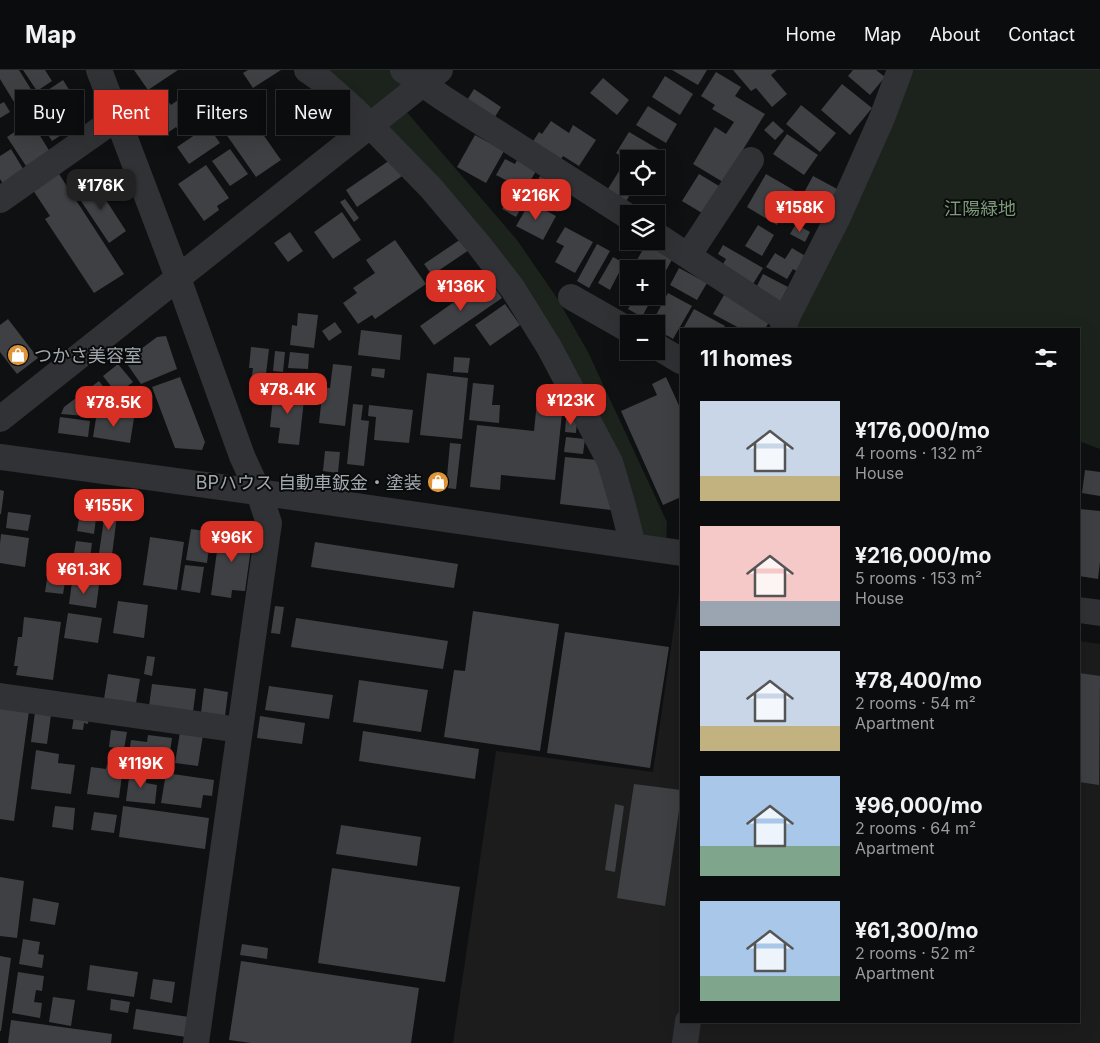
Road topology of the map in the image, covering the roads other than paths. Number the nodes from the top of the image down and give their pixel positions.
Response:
1 (100, 70) edge
2 (308, 70) edge
3 (900, 70) edge
4 (422, 75) edge
5 (108, 90) edge
6 (372, 126) junction
7 (94, 135) edge
8 (124, 135) edge
9 (751, 160) dead end
10 (0, 200) edge
11 (620, 211) edge
12 (665, 241) edge
13 (688, 256) junction
14 (178, 278) junction
15 (571, 296) dead end
16 (784, 324) edge
17 (620, 325) edge
18 (665, 351) edge
19 (680, 360) edge
20 (0, 419) edge
21 (0, 457) edge
22 (259, 493) junction
23 (633, 546) junction
24 (680, 553) edge
25 (1080, 610) edge
26 (1100, 613) edge
27 (0, 696) edge
28 (240, 730) junction
29 (688, 1023) edge
30 (196, 1043) edge
31 (685, 1043) edge

1 - 5 street
2 - 6 street
3 - 16 street
4 - 6 street
4 - 11 street
6 - 14 street
6 - 23 street
7 - 10 street
8 - 14 street
9 - 13 street
12 - 13 street
13 - 16 street
14 - 20 street
14 - 22 street
15 - 17 street
18 - 19 street
21 - 22 street
22 - 23 street
22 - 28 street
23 - 24 street
25 - 26 street
27 - 28 street
28 - 30 street
29 - 31 street

